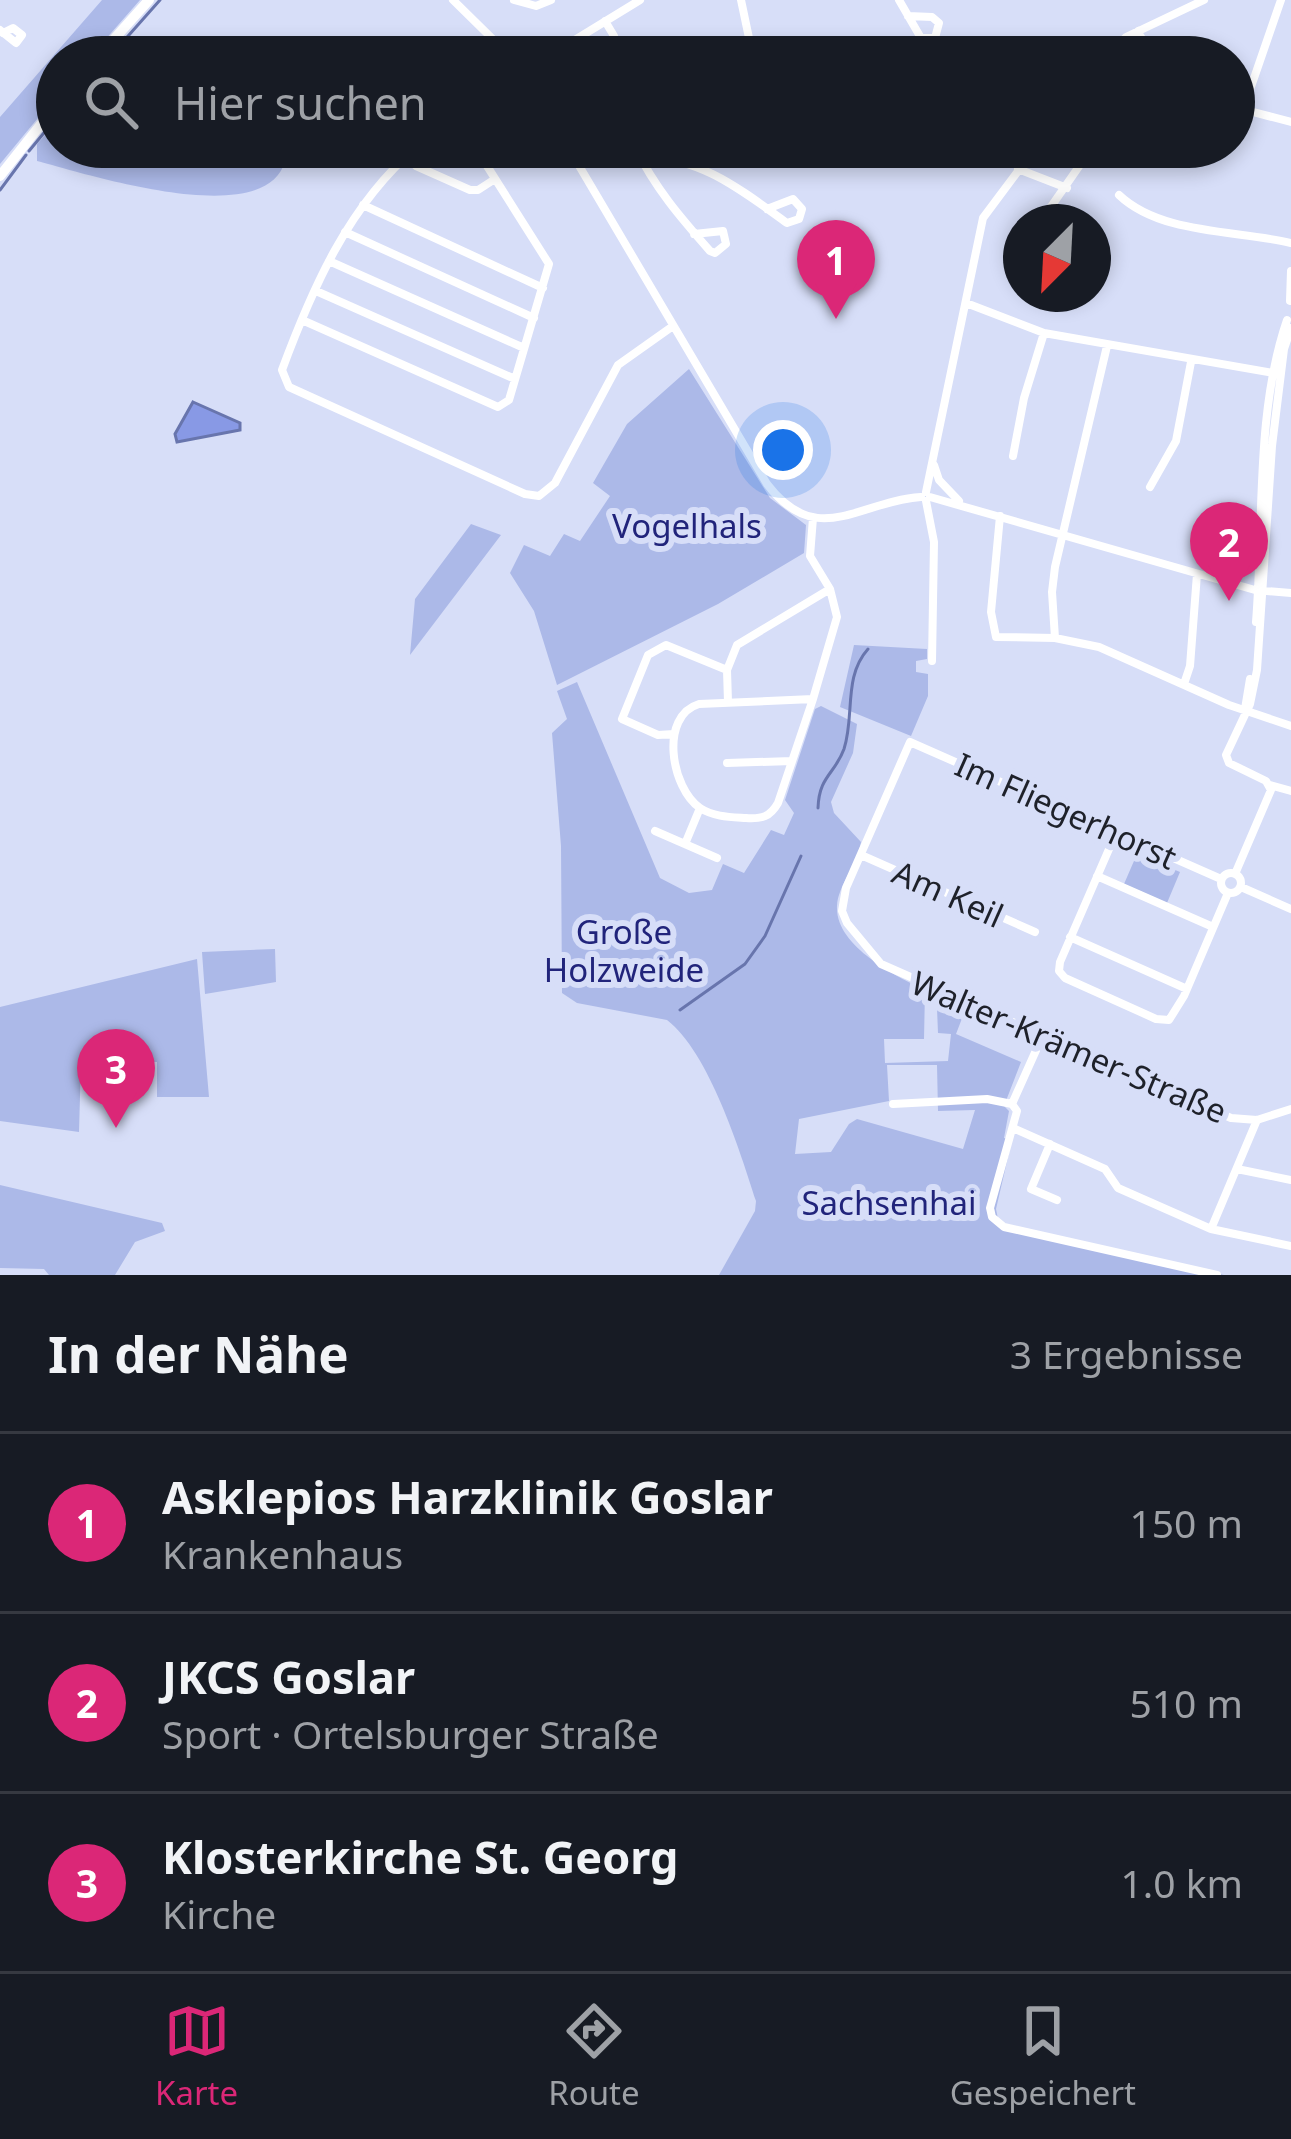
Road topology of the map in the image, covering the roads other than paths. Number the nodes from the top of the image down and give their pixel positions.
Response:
1 (148, 0) edge
2 (453, 0) edge
3 (514, 0) edge
4 (551, 0) edge
5 (640, 0) edge
6 (741, 0) edge
7 (899, 0) edge
8 (1204, 0) edge
9 (1282, 0) edge
10 (908, 16) dead end
11 (605, 21) junction
12 (1138, 31) junction
13 (116, 36) edge
14 (490, 36) edge
15 (581, 36) edge
16 (614, 36) edge
17 (749, 36) edge
18 (1129, 36) edge
19 (1140, 36) edge
20 (1255, 68) edge
21 (1255, 112) edge
22 (1291, 122) edge
23 (36, 131) edge
24 (396, 168) edge
25 (420, 168) edge
26 (488, 168) edge
27 (580, 168) edge
28 (646, 168) edge
29 (701, 168) edge
30 (1078, 168) edge
31 (1018, 169) joint
32 (0, 176) edge
33 (495, 179) junction
34 (1067, 188) junction
35 (1120, 195) dead end
36 (1054, 204) edge
37 (363, 206) junction
38 (767, 209) dead end
39 (345, 232) junction
40 (694, 234) dead end
41 (1291, 243) edge
42 (329, 261) junction
43 (1291, 271) edge
44 (543, 288) junction
45 (316, 291) junction
46 (1290, 301) edge
47 (966, 303) junction
48 (534, 318) junction
49 (302, 320) junction
50 (1290, 323) edge
51 (673, 326) junction
52 (1044, 332) junction
53 (1107, 346) junction
54 (524, 348) junction
55 (1191, 362) junction
56 (1277, 374) junction
57 (515, 379) junction
58 (932, 456) junction
59 (1013, 456) dead end
60 (1150, 488) dead end
61 (926, 497) junction
62 (965, 506) junction
63 (1000, 516) junction
64 (813, 518) junction
65 (1064, 536) junction
66 (1197, 574) junction
67 (830, 590) junction
68 (1261, 592) junction
69 (1291, 593) edge
70 (1054, 638) junction
71 (932, 662) dead end
72 (727, 670) junction
73 (1184, 684) junction
74 (812, 699) junction
75 (728, 702) junction
76 (1245, 710) junction
77 (1291, 726) edge
78 (674, 734) junction
79 (910, 742) joint
80 (792, 760) junction
81 (727, 763) dead end
82 (1269, 785) junction
83 (1291, 791) edge
84 (700, 808) junction
85 (655, 831) dead end
86 (1116, 833) junction
87 (685, 844) junction
88 (861, 855) junction
89 (717, 858) dead end
90 (1235, 874) junction
91 (1097, 876) junction
92 (1221, 879) junction
93 (1241, 887) junction
94 (1228, 893) junction
95 (1291, 909) edge
96 (1213, 927) junction
97 (1035, 932) dead end
98 (1070, 937) junction
99 (1187, 989) junction
100 (1042, 1036) junction
101 (893, 1104) dead end
102 (1012, 1105) junction
103 (1291, 1108) edge
104 (1257, 1120) junction
105 (1013, 1128) junction
106 (1050, 1144) junction
107 (1237, 1169) junction
108 (1291, 1180) edge
109 (1058, 1200) dead end
110 (1211, 1229) junction
111 (1291, 1246) edge
112 (1217, 1275) edge

1 - 13 main road
2 - 14 street
3 - 4 street
5 - 11 street
6 - 17 street
7 - 10 street
8 - 12 street
9 - 20 street
11 - 15 street
11 - 16 street
12 - 18 street
12 - 19 street
21 - 22 street
23 - 32 main road
24 - 37 street
25 - 33 street
26 - 33 street
27 - 51 street
28 - 40 street
29 - 38 street
30 - 34 street
31 - 34 street
31 - 47 street
33 - 44 street
34 - 36 street
35 - 41 street
37 - 39 street
37 - 44 street
39 - 42 street
39 - 48 street
42 - 45 street
42 - 54 street
43 - 46 street
44 - 48 street
45 - 49 street
45 - 57 street
46 - 50 street
47 - 52 street
47 - 58 street
48 - 54 street
49 - 51 street
49 - 57 street
50 - 56 street
51 - 64 street
52 - 53 street
52 - 59 street
53 - 55 street
53 - 65 street
54 - 57 street
55 - 56 street
55 - 60 street
56 - 68 street
58 - 61 street
58 - 62 street
61 - 62 street
61 - 64 street
61 - 71 street
62 - 63 street
63 - 65 street
63 - 70 street
64 - 67 street
65 - 66 street
65 - 70 street
66 - 68 street
66 - 73 street
67 - 72 street
67 - 74 street
68 - 69 street
68 - 76 street
70 - 73 street
72 - 75 street
72 - 78 street
73 - 76 street
74 - 75 street
74 - 80 street
75 - 78 street
76 - 77 street
76 - 82 street
78 - 84 street
79 - 86 street, Im Fliegerhorst
79 - 88 street, Walter-Krämer-Straße
80 - 81 street
80 - 84 street
82 - 83 street
82 - 90 street
84 - 87 street
85 - 87 street
86 - 91 street
86 - 92 street, Im Fliegerhorst
87 - 89 street
88 - 97 street, Am Keil
88 - 100 street, Walter-Krämer-Straße
90 - 92 street
90 - 93 street
91 - 96 street
91 - 98 street
92 - 94 street
93 - 94 street
93 - 95 street
94 - 96 street
96 - 99 street
98 - 99 street
98 - 99 street
100 - 102 street
100 - 104 street, Walter-Krämer-Straße
101 - 102 street
102 - 105 street
103 - 104 street, Walter-Krämer-Straße
104 - 107 street
105 - 106 street
105 - 112 street
106 - 109 street
106 - 110 street
107 - 108 street
107 - 110 street
110 - 111 street

